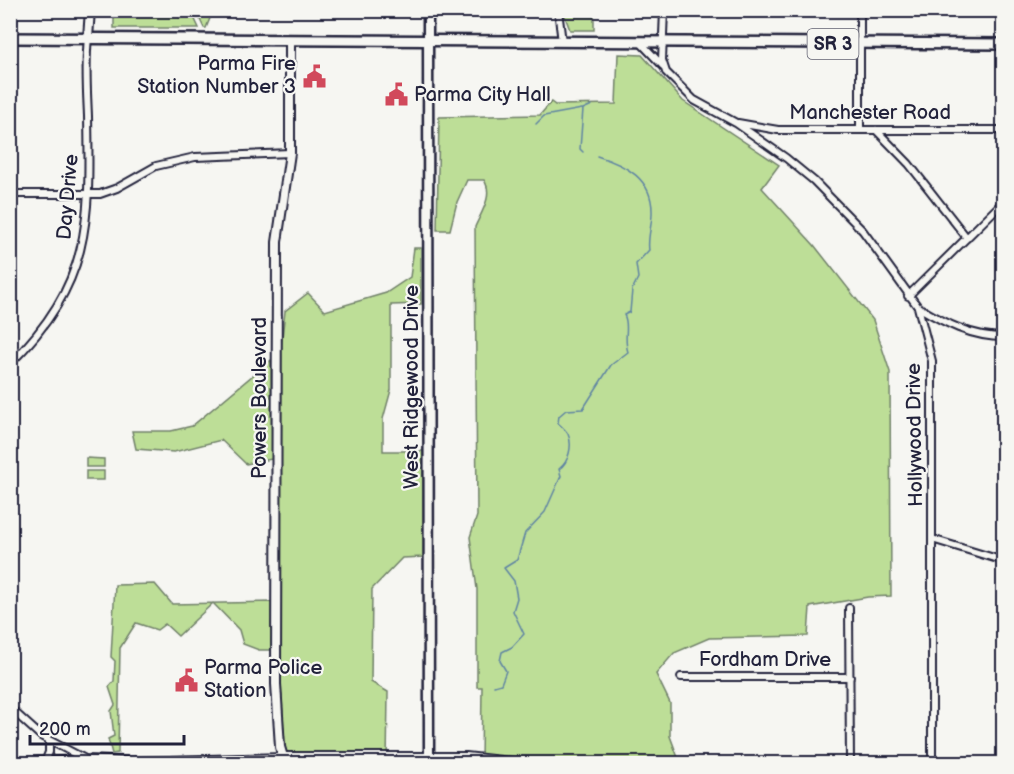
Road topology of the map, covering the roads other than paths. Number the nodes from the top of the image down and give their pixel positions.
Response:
1 (90, 10) edge
2 (428, 10) edge
3 (558, 10) edge
4 (860, 10) edge
5 (664, 11) edge
6 (10, 38) edge
7 (88, 39) junction
8 (290, 40) junction
9 (428, 40) junction
10 (562, 42) junction
11 (640, 42) junction
12 (662, 42) junction
13 (860, 44) junction
14 (1004, 44) edge
15 (663, 67) junction
16 (736, 123) junction
17 (768, 129) junction
18 (860, 130) junction
19 (876, 130) junction
20 (1004, 130) edge
21 (763, 141) junction
22 (290, 153) junction
23 (10, 194) edge
24 (89, 194) junction
25 (1004, 201) edge
26 (967, 238) junction
27 (908, 296) junction
28 (918, 307) junction
29 (1004, 337) edge
30 (10, 364) edge
31 (932, 539) junction
32 (1004, 561) edge
33 (849, 608) dead end
34 (681, 676) dead end
35 (850, 677) junction
36 (10, 708) edge
37 (49, 741) junction
38 (86, 759) junction
39 (283, 760) edge
40 (429, 760) edge
41 (10, 762) edge
42 (45, 762) junction
43 (131, 762) edge
44 (530, 764) edge
45 (760, 764) edge
46 (789, 764) edge
47 (850, 764) edge
48 (932, 764) edge

1 - 7 street, Day Drive
2 - 9 main road, West Ridgewood Drive
3 - 10 street
4 - 13 street
5 - 12 street
6 - 7 main road, SR 3
7 - 8 main road, SR 3
7 - 24 street, Day Drive
8 - 9 main road, SR 3
8 - 22 street, Powers Boulevard
9 - 10 main road, SR 3
9 - 40 main road, West Ridgewood Drive
10 - 11 main road, SR 3
11 - 12 main road, SR 3
11 - 15 street, Hollywood Drive
12 - 13 main road, SR 3
12 - 15 street
13 - 14 main road, SR 3
13 - 18 street
15 - 16 street, Hollywood Drive
16 - 17 street, Manchester Road
16 - 21 street, Hollywood Drive
17 - 18 street, Manchester Road
17 - 21 street
18 - 19 street, Manchester Road
19 - 20 street, Manchester Road
19 - 26 street
21 - 27 street, Hollywood Drive
22 - 24 street
22 - 39 street, Powers Boulevard
23 - 24 street
24 - 30 street, Day Drive
25 - 26 street
26 - 27 street
27 - 28 street, Hollywood Drive
28 - 29 street
28 - 31 street, Hollywood Drive
31 - 32 street
31 - 48 street, Hollywood Drive
33 - 35 street
34 - 35 street, Fordham Drive
35 - 47 street
36 - 37 street
37 - 38 street
37 - 42 street
38 - 42 street
38 - 43 street
39 - 40 street
39 - 43 street
40 - 44 street
41 - 42 street
45 - 46 street

